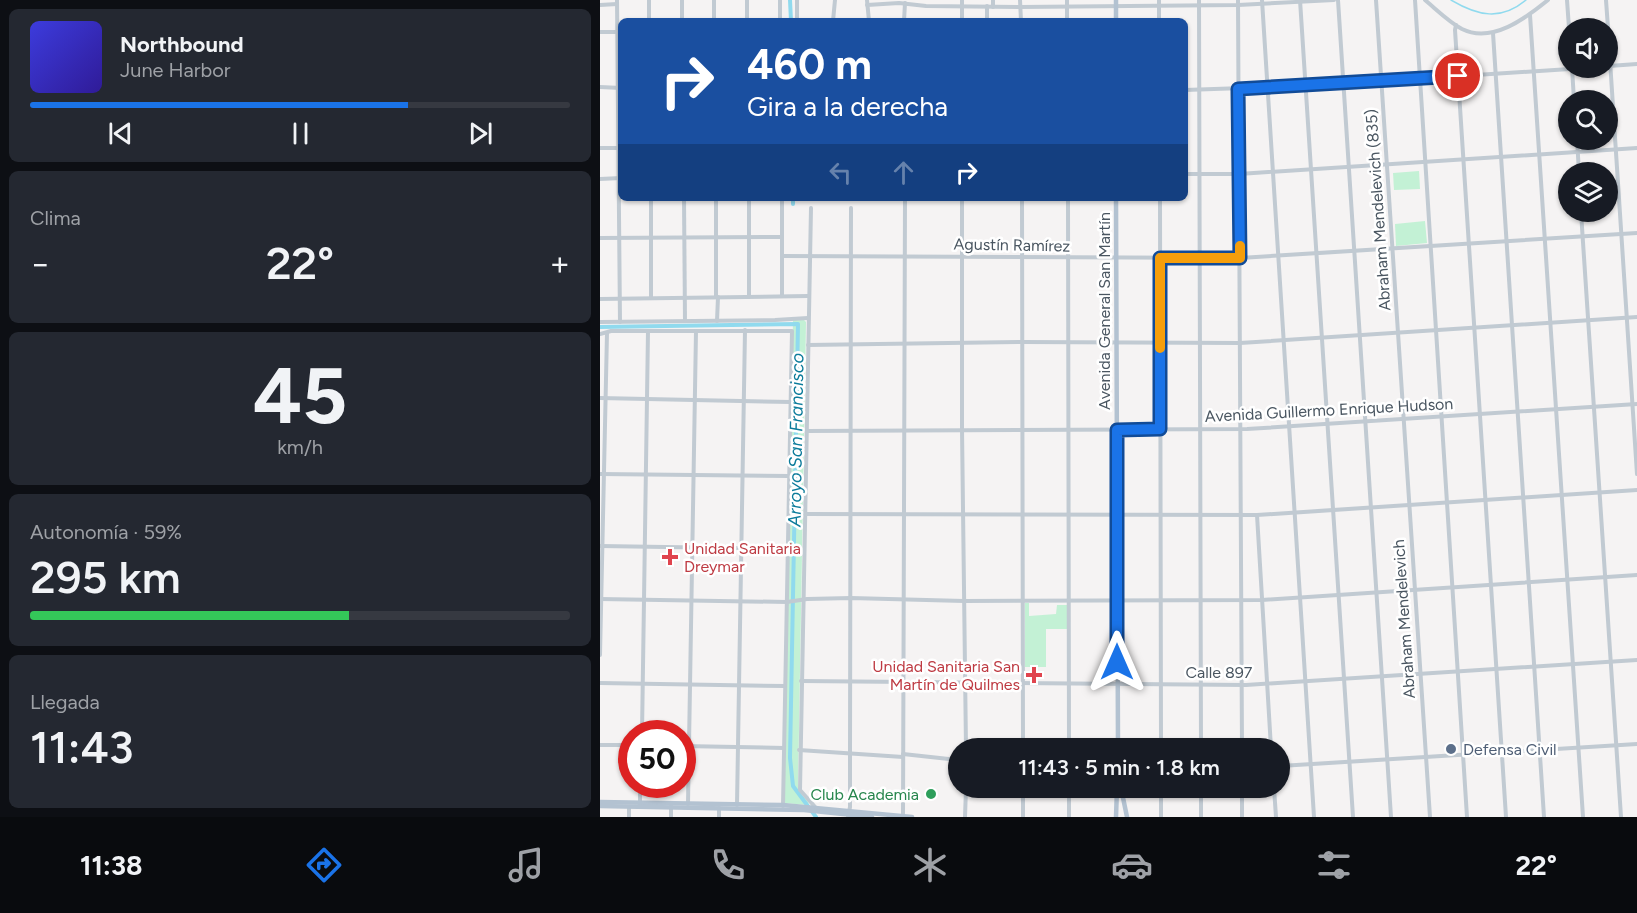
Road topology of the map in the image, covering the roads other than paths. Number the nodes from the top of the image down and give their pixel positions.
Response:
1 (649, 0) edge
2 (682, 0) edge
3 (714, 0) edge
4 (747, 0) edge
5 (780, 0) edge
6 (797, 0) edge
7 (835, 0) edge
8 (962, 0) edge
9 (993, 0) edge
10 (1020, 0) edge
11 (1067, 0) edge
12 (1336, 0) edge
13 (1376, 0) edge
14 (1415, 0) edge
15 (1425, 0) edge
16 (1548, 0) edge
17 (1568, 0) edge
18 (1606, 0) edge
19 (1300, 1) edge
20 (617, 2) edge
21 (867, 2) edge
22 (917, 2) edge
23 (1199, 2) edge
24 (1262, 2) edge
25 (905, 3) junction
26 (1116, 3) edge
27 (1159, 3) edge
28 (1238, 3) edge
29 (600, 5) edge
30 (962, 6) junction
31 (987, 6) junction
32 (1067, 6) junction
33 (993, 7) junction
34 (1020, 7) junction
35 (1530, 15) junction
36 (618, 18) edge
37 (650, 18) edge
38 (682, 18) edge
39 (714, 18) edge
40 (747, 18) edge
41 (780, 18) edge
42 (797, 18) edge
43 (833, 18) edge
44 (869, 18) edge
45 (904, 18) edge
46 (962, 18) edge
47 (987, 18) edge
48 (1021, 18) edge
49 (1067, 18) edge
50 (1569, 18) edge
51 (1607, 18) edge
52 (1456, 25) junction
53 (600, 32) edge
54 (618, 32) edge
55 (1493, 33) junction
56 (1637, 64) edge
57 (1618, 65) edge
58 (1558, 69) edge
59 (1534, 71) junction
60 (1496, 74) junction
61 (1458, 76) junction
62 (1420, 78) junction
63 (1381, 81) junction
64 (1344, 83) junction
65 (1305, 86) junction
66 (600, 87) edge
67 (618, 88) edge
68 (1267, 88) junction
69 (1238, 89) junction
70 (1188, 90) edge
71 (1200, 90) junction
72 (600, 148) edge
73 (618, 148) edge
74 (1637, 148) edge
75 (1616, 150) joint
76 (1618, 150) edge
77 (1578, 152) junction
78 (1539, 155) junction
79 (1501, 157) junction
80 (1464, 160) junction
81 (1425, 162) junction
82 (1578, 162) edge
83 (1387, 165) junction
84 (1349, 167) junction
85 (1311, 170) junction
86 (1273, 172) junction
87 (1199, 173) junction
88 (1188, 174) edge
89 (1239, 174) junction
90 (618, 178) edge
91 (600, 179) edge
92 (620, 201) edge
93 (651, 201) edge
94 (684, 201) edge
95 (716, 201) edge
96 (748, 201) edge
97 (782, 201) edge
98 (905, 201) edge
99 (962, 201) edge
100 (1022, 201) edge
101 (1068, 201) edge
102 (1116, 201) edge
103 (1160, 201) edge
104 (811, 208) dead end
105 (851, 208) dead end
106 (1582, 222) edge
107 (1637, 233) edge
108 (1621, 234) junction
109 (1583, 236) junction
110 (684, 237) junction
111 (717, 237) junction
112 (749, 237) junction
113 (782, 237) junction
114 (600, 238) edge
115 (619, 238) junction
116 (651, 238) junction
117 (1545, 239) junction
118 (1507, 241) junction
119 (1469, 244) junction
120 (1430, 246) junction
121 (1393, 249) junction
122 (1354, 251) junction
123 (1317, 254) junction
124 (782, 256) junction
125 (809, 256) junction
126 (851, 256) junction
127 (904, 256) junction
128 (1278, 256) junction
129 (963, 257) junction
130 (1022, 258) junction
131 (1068, 258) junction
132 (1116, 258) junction
133 (1160, 258) junction
134 (1200, 258) junction
135 (1240, 258) junction
136 (808, 296) junction
137 (717, 297) junction
138 (749, 297) junction
139 (782, 297) junction
140 (651, 298) junction
141 (600, 299) edge
142 (620, 299) junction
143 (684, 299) junction
144 (1637, 317) edge
145 (808, 318) junction
146 (1626, 318) junction
147 (1589, 320) junction
148 (685, 321) junction
149 (717, 321) junction
150 (600, 322) edge
151 (620, 322) junction
152 (1550, 323) junction
153 (1512, 325) junction
154 (1474, 328) junction
155 (745, 330) junction
156 (1436, 330) junction
157 (648, 331) junction
158 (696, 331) junction
159 (607, 333) junction
160 (1398, 333) junction
161 (600, 334) edge
162 (1359, 335) junction
163 (1322, 337) junction
164 (1283, 340) junction
165 (1022, 342) junction
166 (1068, 342) junction
167 (1116, 342) junction
168 (1160, 342) junction
169 (963, 343) junction
170 (1200, 343) junction
171 (1240, 343) junction
172 (808, 345) junction
173 (851, 345) junction
174 (904, 345) junction
175 (603, 398) edge
176 (648, 399) junction
177 (696, 401) junction
178 (744, 401) junction
179 (791, 402) junction
180 (1635, 404) edge
181 (1594, 407) junction
182 (1556, 409) junction
183 (1518, 412) junction
184 (1480, 414) junction
185 (1441, 416) junction
186 (1404, 418) junction
187 (1365, 421) junction
188 (1328, 424) junction
189 (1289, 426) junction
190 (903, 429) junction
191 (962, 429) junction
192 (1023, 429) junction
193 (1068, 429) junction
194 (1160, 429) junction
195 (1201, 429) junction
196 (1240, 429) junction
197 (851, 430) junction
198 (1117, 430) junction
199 (806, 431) junction
200 (602, 474) edge
201 (1637, 474) edge
202 (646, 475) junction
203 (694, 475) junction
204 (742, 476) junction
205 (789, 476) junction
206 (1637, 490) edge
207 (1600, 493) junction
208 (1561, 495) junction
209 (1523, 497) junction
210 (1485, 500) junction
211 (1447, 503) junction
212 (1408, 506) junction
213 (1371, 508) junction
214 (1334, 511) junction
215 (1294, 513) junction
216 (805, 514) junction
217 (851, 514) junction
218 (903, 514) junction
219 (963, 514) junction
220 (1023, 515) junction
221 (1241, 515) junction
222 (1257, 515) junction
223 (1068, 516) junction
224 (1117, 516) junction
225 (1160, 516) junction
226 (1200, 516) junction
227 (601, 546) edge
228 (645, 547) junction
229 (693, 548) junction
230 (741, 548) junction
231 (788, 549) junction
232 (1637, 575) edge
233 (1605, 577) junction
234 (1567, 580) junction
235 (1529, 582) junction
236 (1491, 584) junction
237 (1453, 587) junction
238 (1414, 590) junction
239 (1377, 592) junction
240 (1338, 594) junction
241 (1300, 596) junction
242 (851, 598) junction
243 (601, 599) edge
244 (803, 599) junction
245 (904, 599) junction
246 (1117, 599) junction
247 (1201, 599) junction
248 (1241, 599) junction
249 (644, 600) junction
250 (1022, 600) junction
251 (1069, 600) junction
252 (1160, 600) junction
253 (1262, 600) junction
254 (693, 601) junction
255 (740, 601) junction
256 (964, 601) junction
257 (787, 602) junction
258 (600, 655) edge
259 (1637, 660) edge
260 (1610, 662) junction
261 (1573, 663) junction
262 (1534, 666) junction
263 (1496, 668) junction
264 (1458, 670) junction
265 (1420, 673) junction
266 (1382, 676) junction
267 (1344, 678) junction
268 (1305, 680) junction
269 (801, 681) junction
270 (851, 682) junction
271 (904, 682) junction
272 (600, 683) edge
273 (1117, 683) junction
274 (1160, 683) junction
275 (1267, 683) junction
276 (642, 684) junction
277 (690, 684) junction
278 (965, 684) junction
279 (1023, 684) junction
280 (1069, 684) junction
281 (1201, 684) junction
282 (1242, 684) junction
283 (739, 685) junction
284 (785, 686) junction
285 (642, 720) edge
286 (689, 720) edge
287 (966, 738) edge
288 (1023, 738) edge
289 (1069, 738) edge
290 (1118, 738) edge
291 (1161, 738) edge
292 (1201, 738) edge
293 (1242, 738) edge
294 (1270, 738) edge
295 (1637, 744) edge
296 (600, 745) edge
297 (618, 745) edge
298 (1616, 745) junction
299 (696, 746) edge
300 (738, 747) junction
301 (784, 748) junction
302 (1578, 748) junction
303 (800, 750) junction
304 (1540, 750) junction
305 (1501, 752) junction
306 (850, 753) junction
307 (1464, 755) junction
308 (903, 756) junction
309 (1425, 756) junction
310 (948, 759) edge
311 (1387, 759) junction
312 (1349, 761) junction
313 (1311, 764) junction
314 (1290, 765) edge
315 (640, 798) edge
316 (688, 798) edge
317 (966, 798) edge
318 (1023, 798) edge
319 (1069, 798) edge
320 (1118, 798) edge
321 (1122, 798) edge
322 (1161, 798) edge
323 (1201, 798) edge
324 (1242, 798) edge
325 (1275, 798) edge
326 (600, 804) edge
327 (640, 805) junction
328 (671, 805) junction
329 (688, 806) junction
330 (737, 806) junction
331 (629, 807) junction
332 (783, 807) junction
333 (719, 808) junction
334 (804, 808) junction
335 (751, 809) junction
336 (816, 809) junction
337 (849, 814) edge
338 (629, 817) edge
339 (671, 817) edge
340 (719, 817) edge
341 (752, 817) edge
342 (805, 817) edge
343 (872, 817) edge
344 (903, 817) edge
345 (912, 817) edge
346 (965, 817) edge
347 (1023, 817) edge
348 (1069, 817) edge
349 (1116, 817) edge
350 (1127, 817) edge
351 (1161, 817) edge
352 (1201, 817) edge
353 (1242, 817) edge
354 (1276, 817) edge
355 (1314, 817) edge
356 (1353, 817) edge
357 (1391, 817) edge
358 (1430, 817) edge
359 (1467, 817) edge
360 (1506, 817) edge
361 (1544, 817) edge
362 (1583, 817) edge
363 (1621, 817) edge

1 - 37 street
2 - 38 street
3 - 39 street
4 - 40 street
5 - 41 street
6 - 42 street
7 - 43 street
8 - 30 street
9 - 33 street
10 - 34 street
11 - 32 street
12 - 19 street
12 - 64 street
13 - 63 street, Abraham Mendelevich (835)
14 - 62 street
15 - 52 street
16 - 35 street
17 - 50 street
18 - 51 street
19 - 24 street
19 - 65 street
20 - 29 street
20 - 36 street
21 - 25 street
21 - 44 street
22 - 25 street
22 - 30 street
23 - 27 street
23 - 28 street
23 - 71 street
24 - 28 street
24 - 68 street
25 - 45 street
26 - 27 street
26 - 32 street
28 - 69 street
30 - 31 street
30 - 46 street
31 - 33 street
31 - 47 street
32 - 34 street
32 - 49 street
33 - 34 street
34 - 48 street
35 - 55 street
35 - 59 street
52 - 55 street
52 - 61 street
53 - 54 street
55 - 60 street
56 - 57 street
58 - 59 street
59 - 60 street
59 - 78 street
60 - 61 street
60 - 79 street
61 - 62 street
61 - 80 street
62 - 63 street
62 - 81 street
63 - 64 street
63 - 83 street, Abraham Mendelevich (835)
64 - 65 street
64 - 84 street
65 - 68 street
65 - 85 street
66 - 67 street
68 - 69 street
68 - 86 street
69 - 71 street
69 - 89 street
70 - 71 street
71 - 87 street
72 - 73 street
74 - 76 street
75 - 77 street
75 - 108 street
77 - 78 street
77 - 82 street
78 - 79 street
78 - 117 street
79 - 80 street
79 - 118 street
80 - 81 street
80 - 119 street
81 - 83 street
81 - 120 street
83 - 84 street
83 - 121 street, Abraham Mendelevich (835)
84 - 85 street
84 - 122 street
85 - 86 street
85 - 123 street
86 - 89 street
86 - 128 street
87 - 88 street
87 - 89 street
87 - 134 street
89 - 135 street
90 - 91 street
92 - 115 street
93 - 116 street
94 - 110 street
95 - 111 street
96 - 112 street
97 - 113 street
98 - 127 street
99 - 129 street
100 - 130 street
101 - 131 street
102 - 132 main road, Avenida General San Martín
103 - 133 street
104 - 125 street
105 - 126 street
106 - 109 street
107 - 108 street, Agustín Ramírez
108 - 109 street, Agustín Ramírez
108 - 146 street
109 - 117 street, Agustín Ramírez
109 - 147 street
110 - 111 street
110 - 116 street
110 - 143 street
111 - 112 street
111 - 137 street
112 - 113 street
112 - 138 street
113 - 124 street
114 - 115 street
115 - 116 street
115 - 142 street
116 - 140 street
117 - 118 street, Agustín Ramírez
117 - 152 street
118 - 119 street, Agustín Ramírez
118 - 153 street
119 - 120 street, Agustín Ramírez
119 - 154 street
120 - 121 street, Agustín Ramírez
120 - 156 street
121 - 122 street, Agustín Ramírez
121 - 160 street, Abraham Mendelevich (835)
122 - 123 street, Agustín Ramírez
122 - 162 street
123 - 128 street, Agustín Ramírez
123 - 163 street
124 - 125 street, Agustín Ramírez
124 - 139 street
125 - 126 street, Agustín Ramírez
125 - 136 street
126 - 127 street, Agustín Ramírez
126 - 173 street
127 - 129 street, Agustín Ramírez
127 - 174 street
128 - 135 street, Agustín Ramírez
128 - 164 street
129 - 130 street, Agustín Ramírez
129 - 169 street
130 - 131 street, Agustín Ramírez
130 - 165 street
131 - 132 street, Agustín Ramírez
131 - 166 street
132 - 133 street, Agustín Ramírez
132 - 167 main road, Avenida General San Martín
133 - 134 street, Agustín Ramírez
133 - 168 street
134 - 135 street, Agustín Ramírez
134 - 170 street
135 - 171 street
136 - 139 street
136 - 145 street
137 - 138 street
137 - 143 street
137 - 149 street
138 - 139 street
140 - 142 street
140 - 143 street
141 - 142 street
142 - 151 street
143 - 148 street
144 - 146 street
145 - 149 street
145 - 172 street
146 - 147 street
146 - 180 street
147 - 152 street
147 - 181 street
148 - 149 street
148 - 151 street
150 - 151 street
152 - 153 street
152 - 182 street
153 - 154 street
153 - 183 street
154 - 156 street
154 - 184 street
155 - 158 street
155 - 178 street
155 - 179 street
156 - 160 street
156 - 185 street
157 - 158 street
157 - 159 street
157 - 176 street
158 - 177 street
159 - 161 street
159 - 175 street
160 - 162 street
160 - 186 street, Abraham Mendelevich (835)
162 - 163 street
162 - 187 street
163 - 164 street
163 - 188 street
164 - 171 street
164 - 189 street
165 - 166 street
165 - 169 street
165 - 192 street
166 - 167 street
166 - 193 street
167 - 168 street
167 - 198 main road, Avenida General San Martín
168 - 170 street
168 - 194 street
169 - 174 street
169 - 191 street
170 - 171 street
170 - 195 street
171 - 196 street
172 - 173 street
172 - 199 street
173 - 174 street
173 - 197 street
174 - 190 street
175 - 176 street
175 - 200 street
176 - 177 street
176 - 202 street
177 - 178 street
177 - 203 street
178 - 179 street
178 - 204 street
179 - 205 street
180 - 181 street, Avenida Guillermo Enrique Hudson
180 - 201 street
181 - 182 street, Avenida Guillermo Enrique Hudson
181 - 207 street
182 - 183 street, Avenida Guillermo Enrique Hudson
182 - 208 street
183 - 184 street, Avenida Guillermo Enrique Hudson
183 - 209 street
184 - 185 street, Avenida Guillermo Enrique Hudson
184 - 210 street
185 - 186 street, Avenida Guillermo Enrique Hudson
185 - 211 street
186 - 187 street, Avenida Guillermo Enrique Hudson
186 - 212 street, Abraham Mendelevich
187 - 188 street, Avenida Guillermo Enrique Hudson
187 - 213 street
188 - 189 street, Avenida Guillermo Enrique Hudson
188 - 214 street
189 - 196 street, Avenida Guillermo Enrique Hudson
189 - 215 street
190 - 191 street, Avenida Guillermo Enrique Hudson
190 - 197 street, Avenida Guillermo Enrique Hudson
190 - 218 street
191 - 192 street, Avenida Guillermo Enrique Hudson
191 - 219 street
192 - 193 street, Avenida Guillermo Enrique Hudson
192 - 220 street
193 - 198 street, Avenida Guillermo Enrique Hudson
193 - 223 street
194 - 195 street, Avenida Guillermo Enrique Hudson
194 - 198 street, Avenida Guillermo Enrique Hudson
194 - 225 street
195 - 196 street, Avenida Guillermo Enrique Hudson
195 - 226 street
196 - 221 street
197 - 199 street, Avenida Guillermo Enrique Hudson
197 - 217 street
198 - 224 main road, Avenida General San Martín
199 - 216 street
200 - 202 street
200 - 227 street
202 - 203 street
202 - 228 street
203 - 204 street
203 - 229 street
204 - 205 street
204 - 230 street
205 - 231 street
206 - 207 street
207 - 208 street
207 - 233 street
208 - 209 street
208 - 234 street
209 - 210 street
209 - 235 street
210 - 211 street
210 - 236 street
211 - 212 street
211 - 237 street
212 - 213 street
212 - 238 street, Abraham Mendelevich
213 - 214 street
213 - 239 street
214 - 215 street
214 - 240 street
215 - 222 street
215 - 241 street
216 - 217 street
216 - 244 street
217 - 218 street
217 - 242 street
218 - 219 street
218 - 245 street
219 - 220 street
219 - 256 street
220 - 223 street
220 - 250 street
221 - 222 street
221 - 226 street
221 - 248 street
222 - 253 street
223 - 224 street
223 - 251 street
224 - 225 street
224 - 246 main road, Avenida General San Martín
225 - 226 street
225 - 252 street
226 - 247 street
227 - 228 street
227 - 243 street
228 - 229 street
228 - 249 street
229 - 230 street
229 - 254 street
230 - 231 street
230 - 255 street
231 - 257 street
232 - 233 street
233 - 234 street
233 - 260 street
234 - 235 street
234 - 261 street
235 - 236 street
235 - 262 street
236 - 237 street
236 - 263 street
237 - 238 street
237 - 264 street
238 - 239 street
238 - 265 street, Abraham Mendelevich
239 - 240 street
239 - 266 street
240 - 241 street
240 - 267 street
241 - 253 street
241 - 268 street
242 - 244 street
242 - 245 street
242 - 270 street
243 - 249 street
243 - 258 street
244 - 257 street
244 - 269 street
245 - 256 street
245 - 271 street
246 - 251 street
246 - 252 street
246 - 273 main road, Avenida General San Martín
247 - 248 street
247 - 252 street
247 - 281 street
248 - 253 street
248 - 282 street
249 - 254 street
249 - 276 street
250 - 251 street
250 - 256 street
250 - 279 street
251 - 280 street
252 - 274 street
253 - 275 street
254 - 255 street
254 - 277 street
255 - 257 street
255 - 283 street
256 - 278 street
257 - 284 street
259 - 260 street, Calle 897
260 - 261 street, Calle 897
260 - 298 street
261 - 262 street, Calle 897
261 - 302 street
262 - 263 street, Calle 897
262 - 304 street
263 - 264 street, Calle 897
263 - 305 street
264 - 265 street, Calle 897
264 - 307 street
265 - 266 street, Calle 897
265 - 309 street, Abraham Mendelevich
266 - 267 street, Calle 897
266 - 311 street
267 - 268 street, Calle 897
267 - 312 street
268 - 275 street, Calle 897
268 - 313 street
269 - 270 street, Calle 897
269 - 303 street
270 - 271 street, Calle 897
270 - 306 street
271 - 278 street, Calle 897
271 - 308 street
272 - 276 street
273 - 274 street, Calle 897
273 - 280 street, Calle 897
273 - 290 main road, Avenida General San Martín
274 - 281 street, Calle 897
274 - 291 street
275 - 282 street, Calle 897
275 - 294 street
276 - 277 street
276 - 285 street
277 - 283 street
277 - 286 street
278 - 279 street, Calle 897
278 - 287 street
279 - 280 street, Calle 897
279 - 288 street
280 - 289 street
281 - 282 street, Calle 897
281 - 292 street
282 - 293 street
283 - 284 street
283 - 300 street
284 - 301 street
295 - 298 street
296 - 297 street
298 - 302 street
298 - 363 street
299 - 300 street
300 - 301 street
300 - 330 street
301 - 332 street
302 - 304 street
302 - 362 street
303 - 306 street
303 - 336 street
304 - 305 street
304 - 361 street
305 - 307 street
305 - 360 street
306 - 308 street
306 - 337 street
307 - 309 street
307 - 359 street
308 - 310 street
308 - 344 street
309 - 311 street
309 - 358 street, Abraham Mendelevich
311 - 312 street
311 - 357 street
312 - 313 street
312 - 356 street
313 - 314 street
313 - 355 street
315 - 327 street
316 - 329 street
317 - 346 street
318 - 347 street
319 - 348 street
320 - 349 main road
321 - 350 main road
322 - 351 street
323 - 352 street
324 - 353 street
325 - 354 street
326 - 327 main road
326 - 331 main road
327 - 328 main road
327 - 331 main road
328 - 329 main road
328 - 339 street
329 - 330 main road
329 - 333 main road
330 - 332 main road
330 - 333 main road
330 - 335 main road
331 - 338 street
332 - 334 main road
332 - 335 main road
333 - 340 street
334 - 336 main road
334 - 342 street
335 - 341 street
336 - 337 main road
337 - 343 main road
337 - 344 main road
344 - 345 main road

